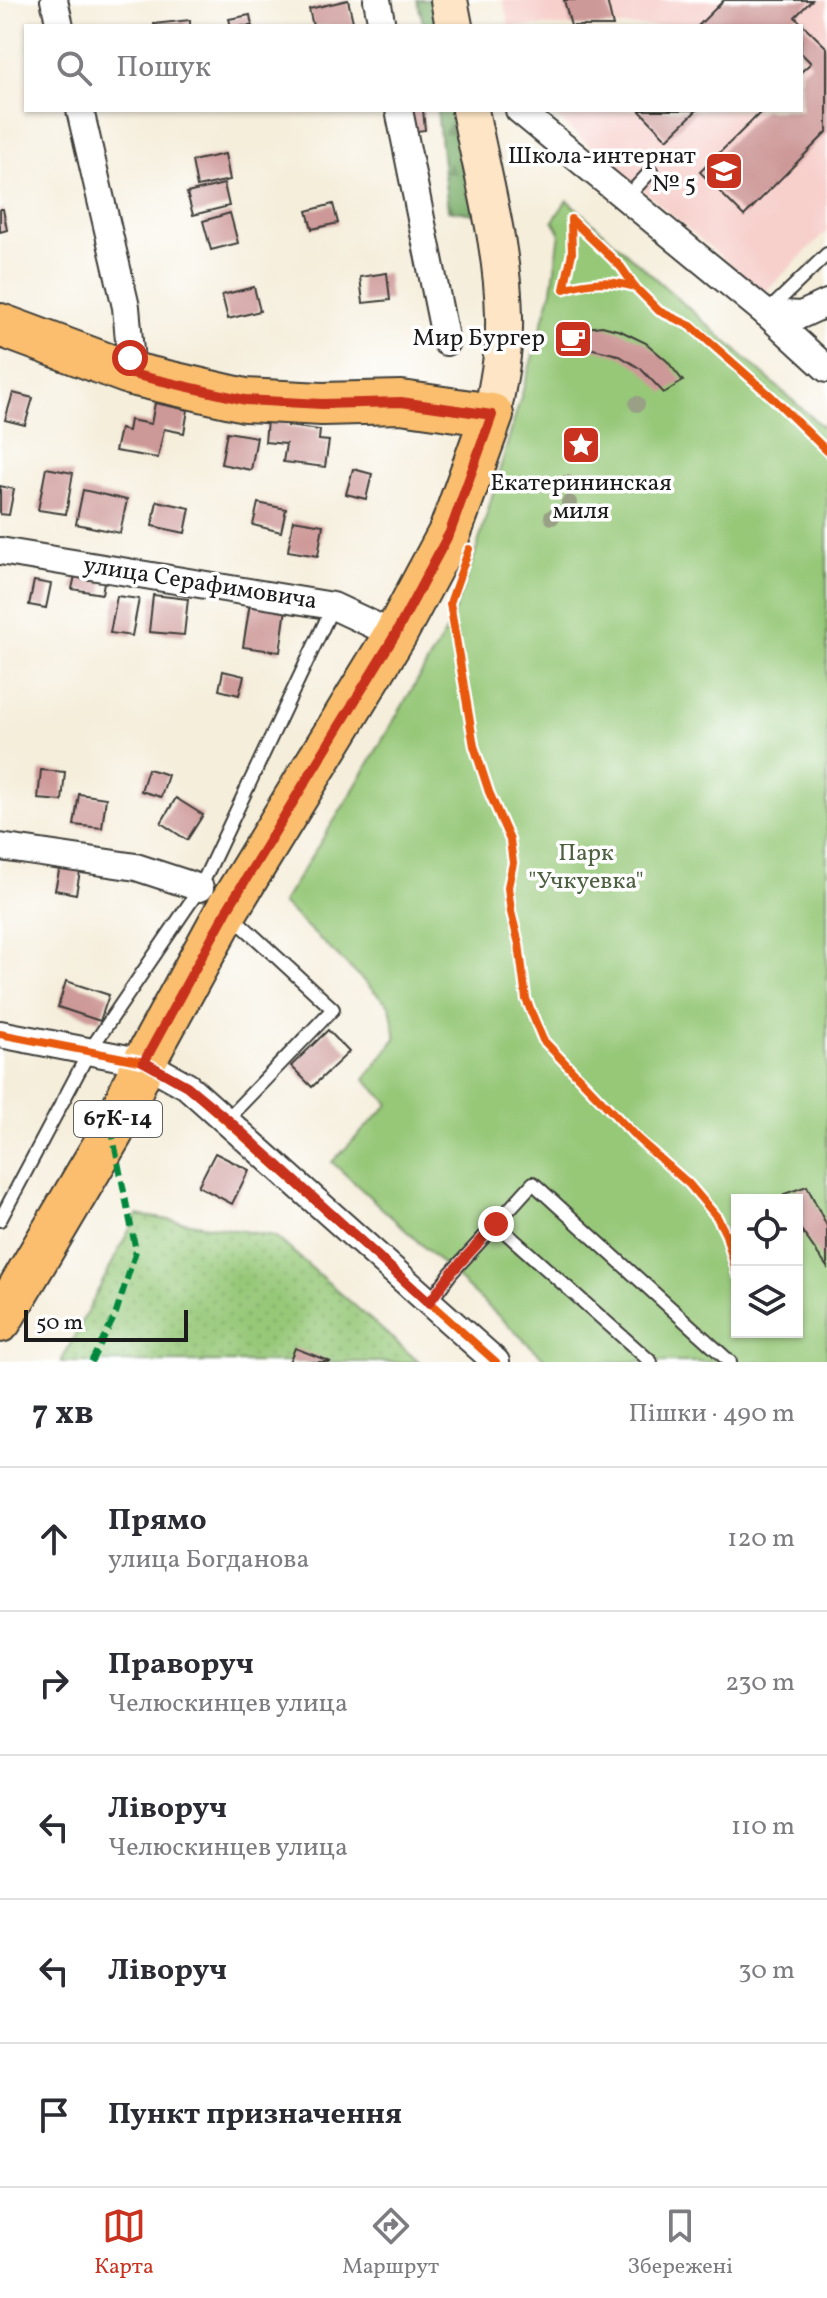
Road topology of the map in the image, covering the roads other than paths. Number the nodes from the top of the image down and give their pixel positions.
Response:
1 (54, 0) edge
2 (377, 0) edge
3 (449, 0) edge
4 (60, 24) edge
5 (382, 24) edge
6 (454, 24) edge
7 (80, 112) edge
8 (399, 112) edge
9 (470, 112) edge
10 (521, 112) edge
11 (651, 171) dead end
12 (626, 198) junction
13 (827, 254) edge
14 (827, 303) edge
15 (766, 313) junction
16 (0, 325) edge
17 (446, 342) dead end
18 (827, 369) edge
19 (132, 374) junction
20 (492, 415) junction
21 (0, 551) edge
22 (333, 606) junction
23 (395, 635) junction
24 (0, 847) edge
25 (213, 899) junction
26 (0, 1034) edge
27 (90, 1050) junction
28 (144, 1062) junction
29 (227, 1119) junction
30 (0, 1220) edge
31 (496, 1224) junction
32 (429, 1303) junction
33 (0, 1321) edge
34 (496, 1362) edge
35 (651, 1362) edge
36 (730, 1362) edge

1 - 4 street
2 - 5 street
3 - 6 main road
7 - 19 street
8 - 17 street
9 - 20 main road, 67К-14
10 - 12 street
11 - 12 lane
12 - 15 street
13 - 15 lane
14 - 15 street
15 - 18 street
16 - 19 main road
19 - 20 main road
20 - 23 main road, 67К-14
21 - 22 street, улица Серафимовича
22 - 23 street, улица Серафимовича
22 - 25 lane
23 - 25 main road, 67К-14
24 - 25 street
25 - 27 lane
25 - 28 main road, 67К-14
25 - 29 lane
26 - 27 street
27 - 28 street
27 - 30 lane
28 - 29 street
28 - 33 main road, 67К-14
29 - 32 street
31 - 32 lane
31 - 35 lane
31 - 36 lane
32 - 34 street

